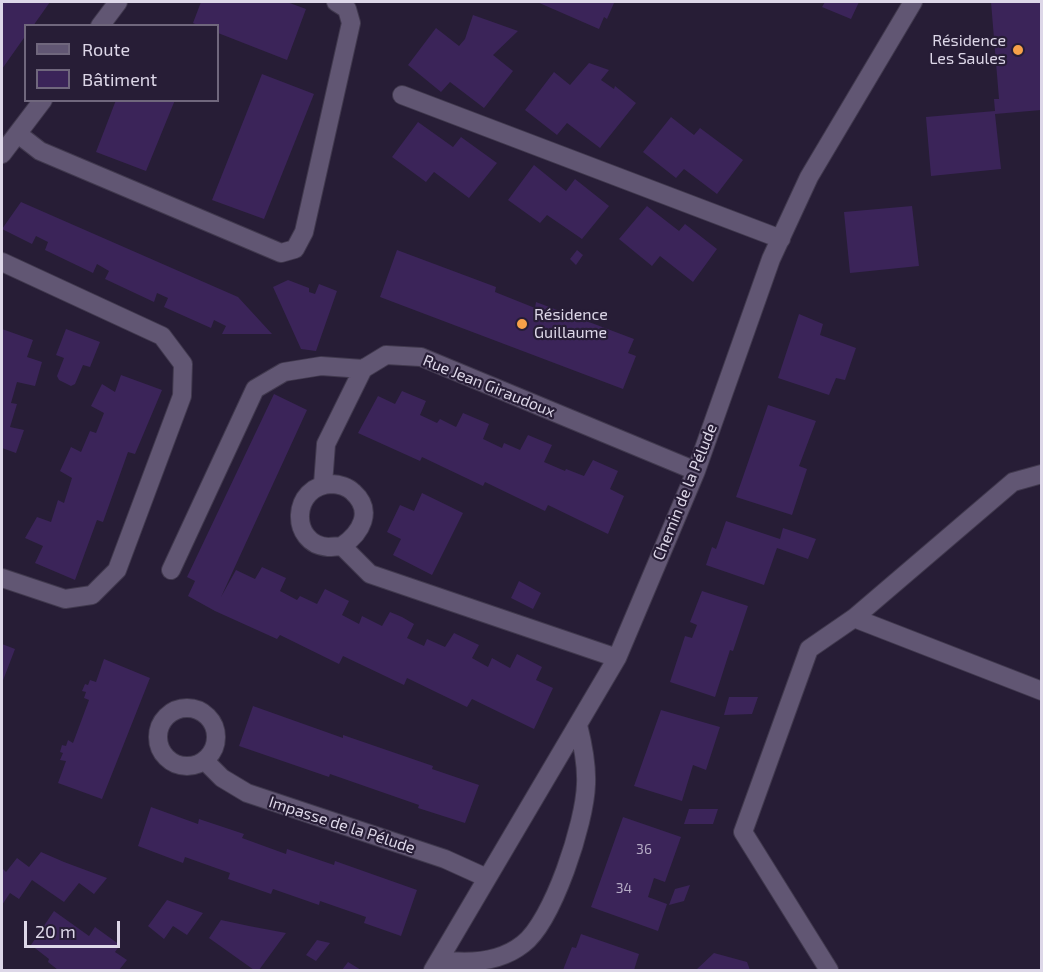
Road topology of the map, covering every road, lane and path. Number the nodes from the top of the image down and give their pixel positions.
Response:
1 (118, 2) edge
2 (336, 2) edge
3 (914, 2) edge
4 (102, 24) edge
5 (402, 95) dead end
6 (42, 102) edge
7 (18, 134) junction
8 (2, 154) edge
9 (781, 239) junction
10 (2, 262) edge
11 (363, 369) junction
12 (696, 471) junction
13 (1041, 474) edge
14 (322, 484) junction
15 (342, 546) junction
16 (171, 570) dead end
17 (2, 578) edge
18 (854, 618) junction
19 (617, 658) junction
20 (1041, 692) edge
21 (578, 726) junction
22 (205, 760) dead end
23 (487, 878) junction
24 (436, 965) edge
25 (829, 970) edge

1 - 4 street
2 - 7 street
3 - 9 street, Chemin de la Pélude
5 - 9 street
6 - 7 street
7 - 8 street
9 - 12 street, Chemin de la Pélude
10 - 17 street
11 - 12 street, Rue Jean Giraudoux
11 - 14 street
11 - 16 street
12 - 19 street, Chemin de la Pélude
13 - 18 street
14 - 15 street
14 - 15 street
15 - 19 street
18 - 20 street
18 - 25 street
19 - 21 street, Chemin de la Pélude
21 - 23 street, Chemin de la Pélude
21 - 24 street
22 - 23 street, Impasse de la Pélude
23 - 24 street, Chemin de la Pélude

